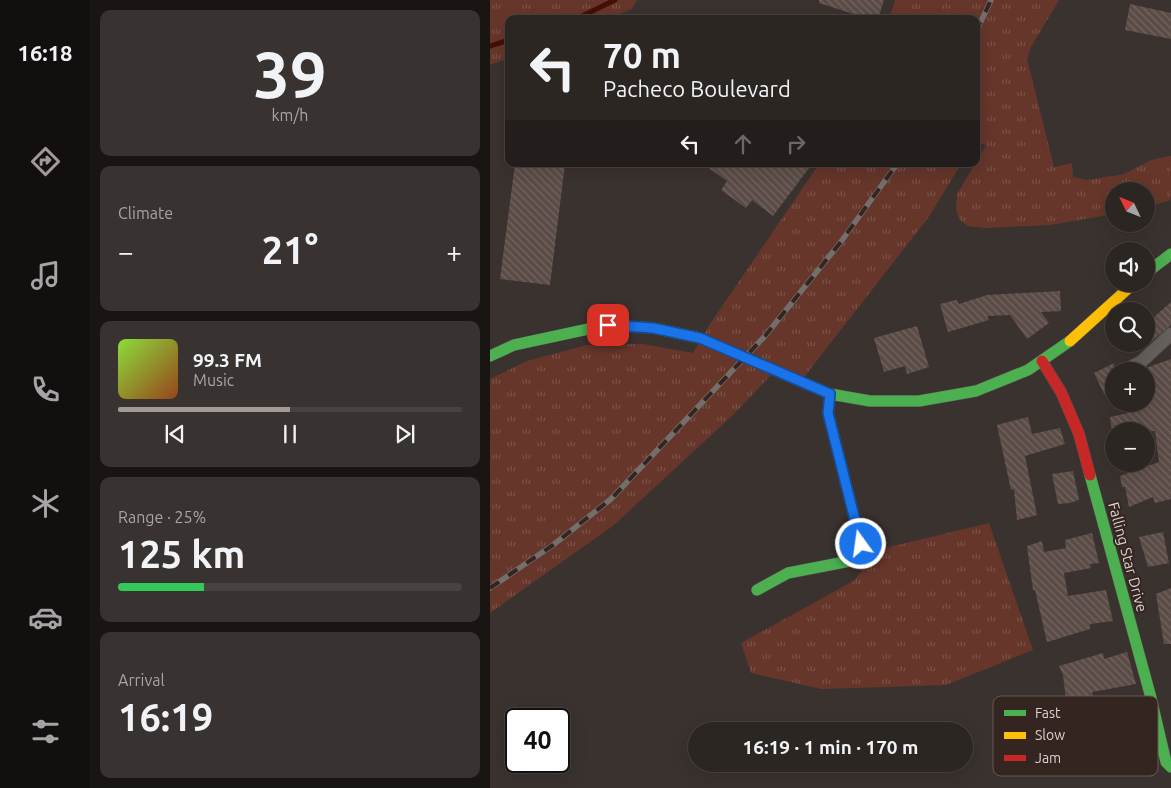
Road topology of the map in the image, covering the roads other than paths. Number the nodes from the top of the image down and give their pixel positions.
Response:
1 (1171, 254) edge
2 (1155, 266) edge
3 (1124, 292) edge
4 (1171, 334) edge
5 (490, 356) edge
6 (1042, 361) junction
7 (1141, 362) edge
8 (830, 394) junction
9 (757, 590) dead end
10 (1150, 696) edge
11 (1158, 728) edge
12 (1171, 767) edge

1 - 2 main road
3 - 6 main road
4 - 7 street
5 - 8 main road
6 - 8 main road
6 - 10 main road, Falling Star Drive
8 - 9 main road
11 - 12 main road, Falling Star Drive

